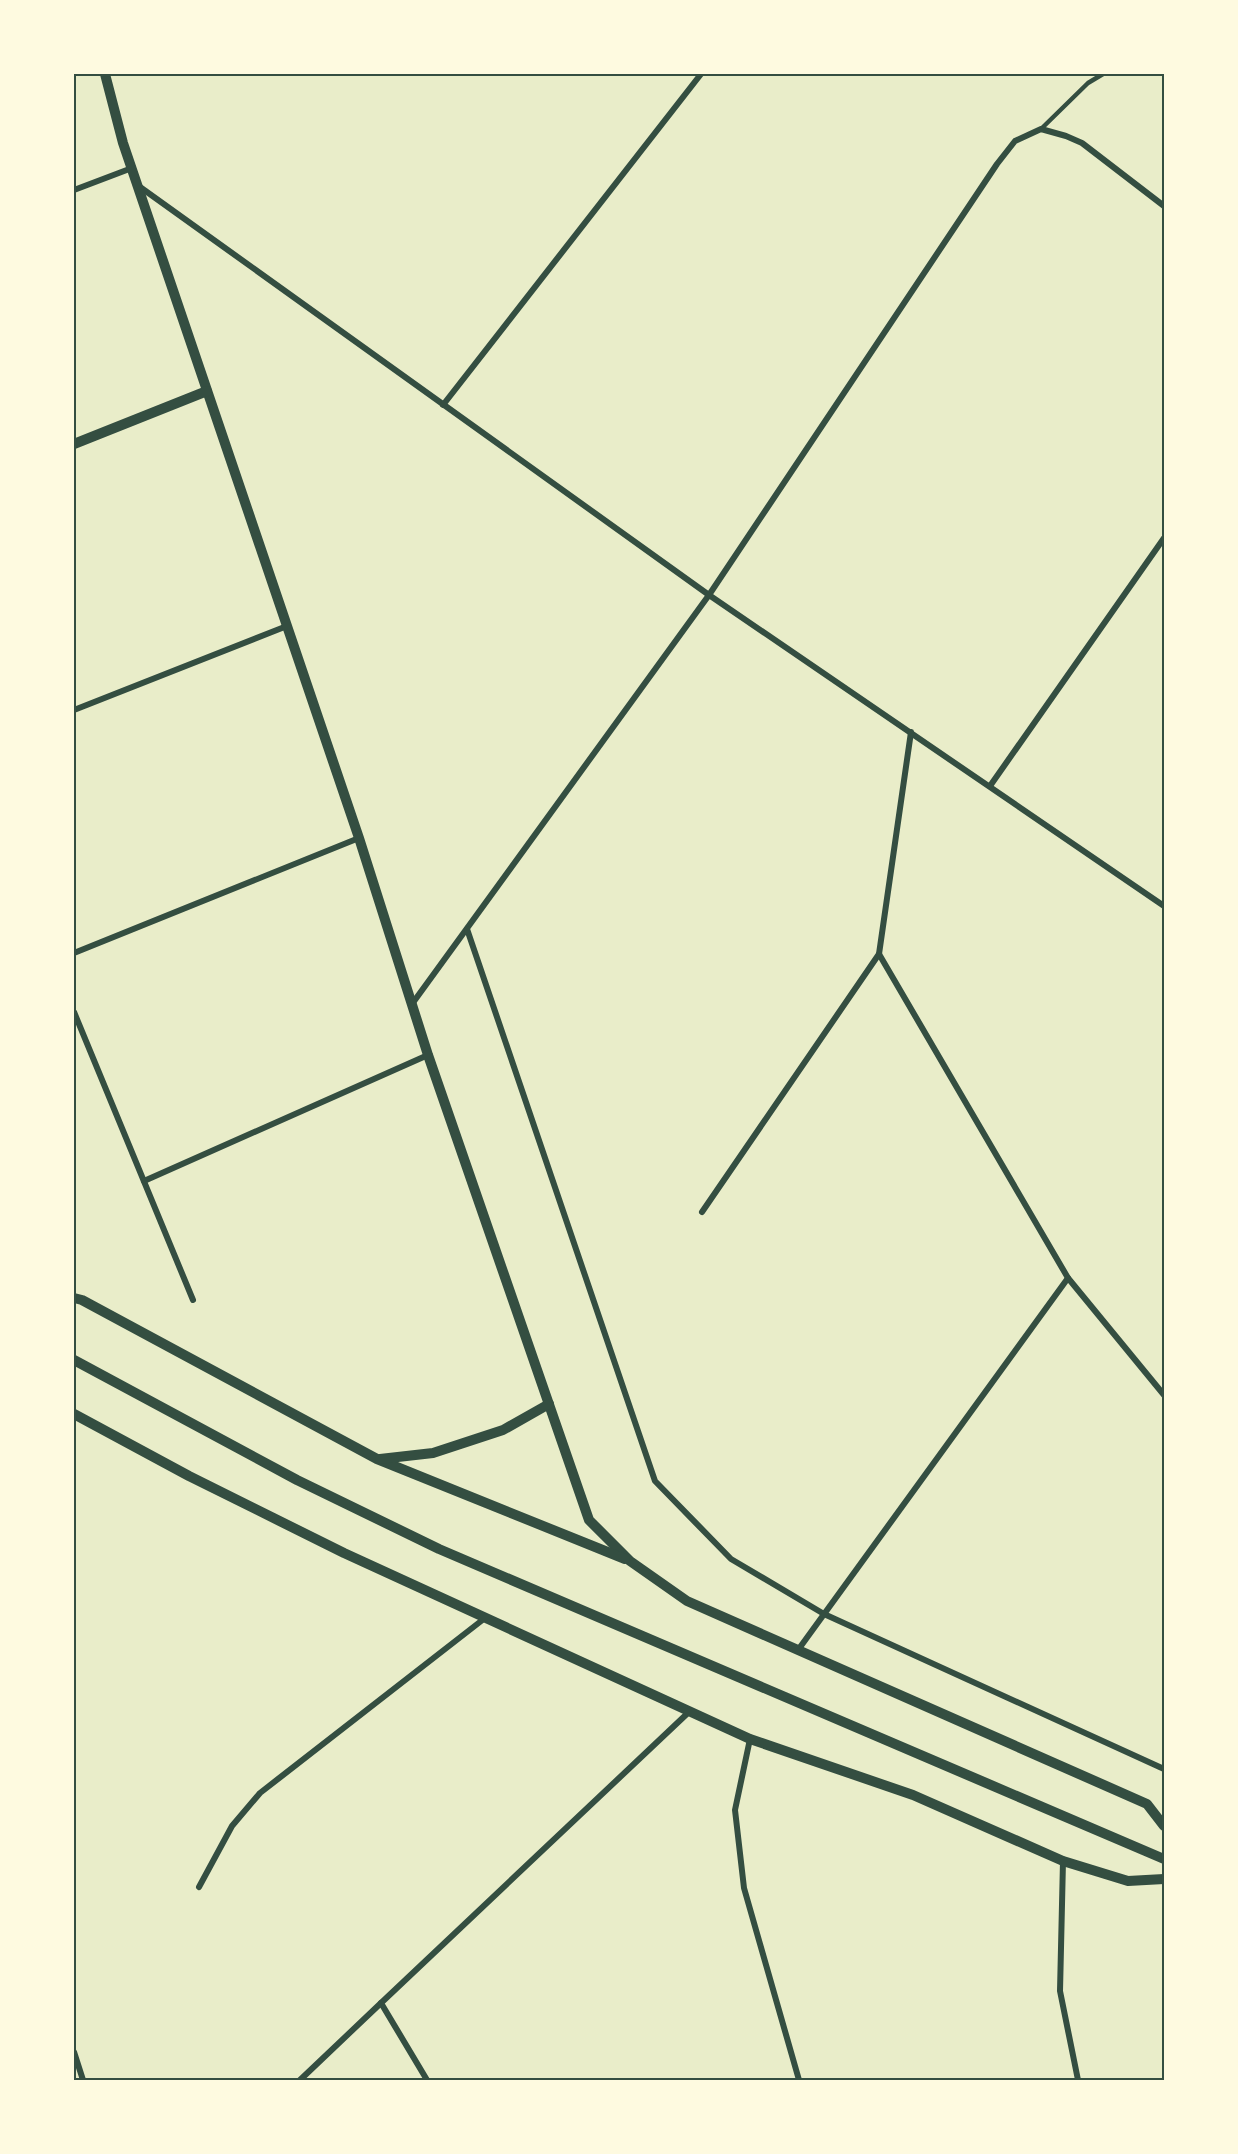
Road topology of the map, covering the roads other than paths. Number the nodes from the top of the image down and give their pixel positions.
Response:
1 (105, 74) edge
2 (701, 74) edge
3 (1103, 74) edge
4 (1041, 129) junction
5 (132, 168) junction
6 (137, 185) junction
7 (74, 190) edge
8 (1164, 206) edge
9 (207, 391) junction
10 (443, 405) junction
11 (74, 444) edge
12 (1164, 538) edge
13 (709, 595) junction
14 (287, 626) junction
15 (74, 710) edge
16 (911, 732) junction
17 (990, 786) junction
18 (359, 838) junction
19 (1164, 906) edge
20 (467, 929) junction
21 (74, 953) edge
22 (879, 954) junction
23 (412, 1004) junction
24 (74, 1012) edge
25 (428, 1055) junction
26 (144, 1181) junction
27 (702, 1212) dead end
28 (1068, 1278) junction
29 (74, 1298) edge
30 (193, 1300) dead end
31 (74, 1360) edge
32 (1164, 1395) edge
33 (549, 1404) junction
34 (74, 1414) edge
35 (377, 1459) junction
36 (630, 1561) junction
37 (824, 1614) junction
38 (486, 1618) junction
39 (798, 1650) junction
40 (690, 1711) junction
41 (750, 1739) junction
42 (1164, 1769) edge
43 (1164, 1826) edge
44 (1164, 1859) edge
45 (1063, 1861) junction
46 (1164, 1879) edge
47 (199, 1887) dead end
48 (381, 2003) junction
49 (74, 2052) edge
50 (82, 2080) edge
51 (300, 2080) edge
52 (427, 2080) edge
53 (799, 2080) edge
54 (1078, 2080) edge

1 - 5 street
2 - 10 street
3 - 4 lane
4 - 8 street
4 - 13 street
5 - 6 street
5 - 7 street
6 - 9 street
6 - 10 street
9 - 11 street
9 - 14 street
10 - 13 street
12 - 17 street
13 - 16 street
13 - 20 street
14 - 15 street
14 - 18 street
16 - 17 street
16 - 22 street
17 - 19 street
18 - 21 street
18 - 23 street
20 - 23 street
20 - 37 street
22 - 27 street
22 - 28 street
23 - 25 street
24 - 26 street
25 - 26 street
25 - 33 street
26 - 30 street
28 - 32 street
28 - 37 street
29 - 35 street
31 - 44 street
33 - 35 street
33 - 36 street
34 - 38 street
35 - 36 street
36 - 39 street
37 - 39 street
37 - 42 street
38 - 40 street
38 - 47 street
39 - 43 street
40 - 41 street
40 - 48 street
41 - 45 street
41 - 53 street
45 - 46 street
45 - 54 street
48 - 51 street
48 - 52 street
49 - 50 street

